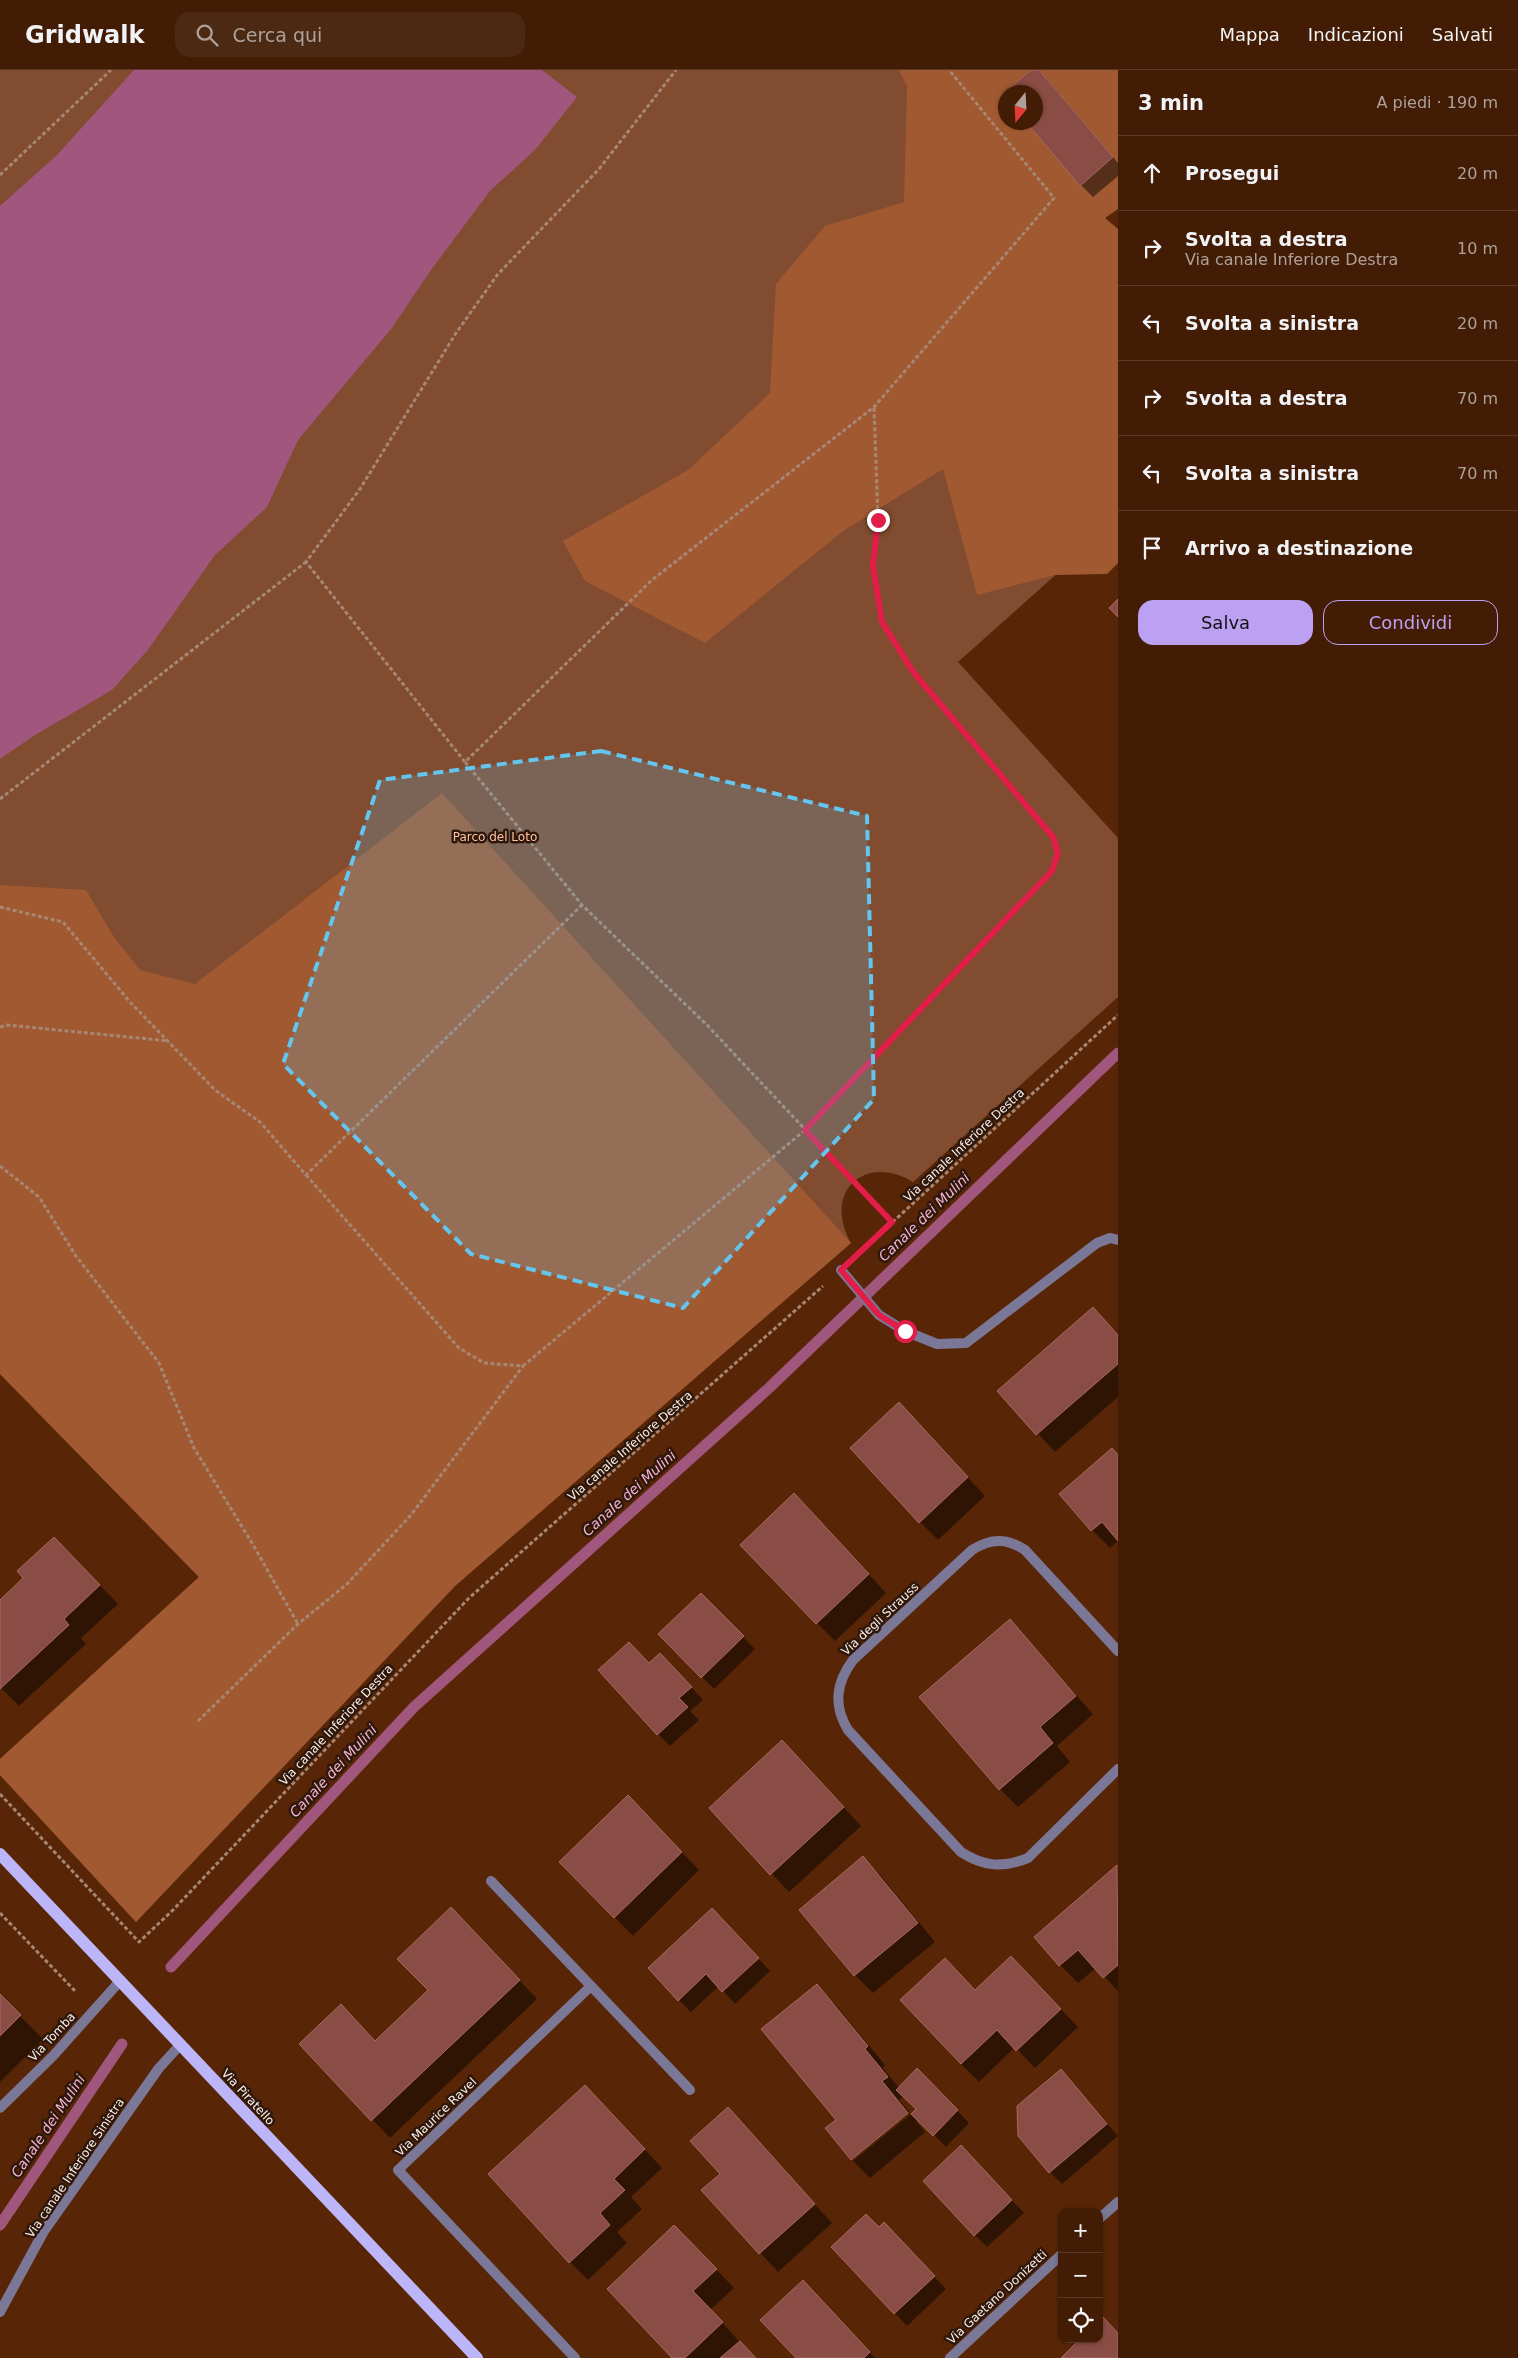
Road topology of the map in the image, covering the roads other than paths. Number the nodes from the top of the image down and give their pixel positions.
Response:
1 (1118, 1240) edge
2 (841, 1270) road end
3 (1118, 1650) edge
4 (1118, 1769) edge
5 (0, 1854) edge
6 (491, 1880) dead end
7 (120, 1981) junction
8 (592, 1986) junction
9 (180, 2045) junction
10 (690, 2090) dead end
11 (0, 2108) edge
12 (1118, 2202) edge
13 (1103, 2215) edge
14 (1058, 2258) edge
15 (0, 2312) edge
16 (477, 2358) edge
17 (575, 2358) edge
18 (950, 2358) edge

1 - 2 street
3 - 4 street, Via degli Strauss
5 - 7 main road, Via Piratello
6 - 8 street
7 - 9 main road, Via Piratello
7 - 11 street, Via Tomba
8 - 10 street
8 - 17 street, Via Maurice Ravel
9 - 15 street, Via canale Inferiore Sinistra
9 - 16 main road, Via Piratello
12 - 13 street
14 - 18 street, Via Gaetano Donizetti

